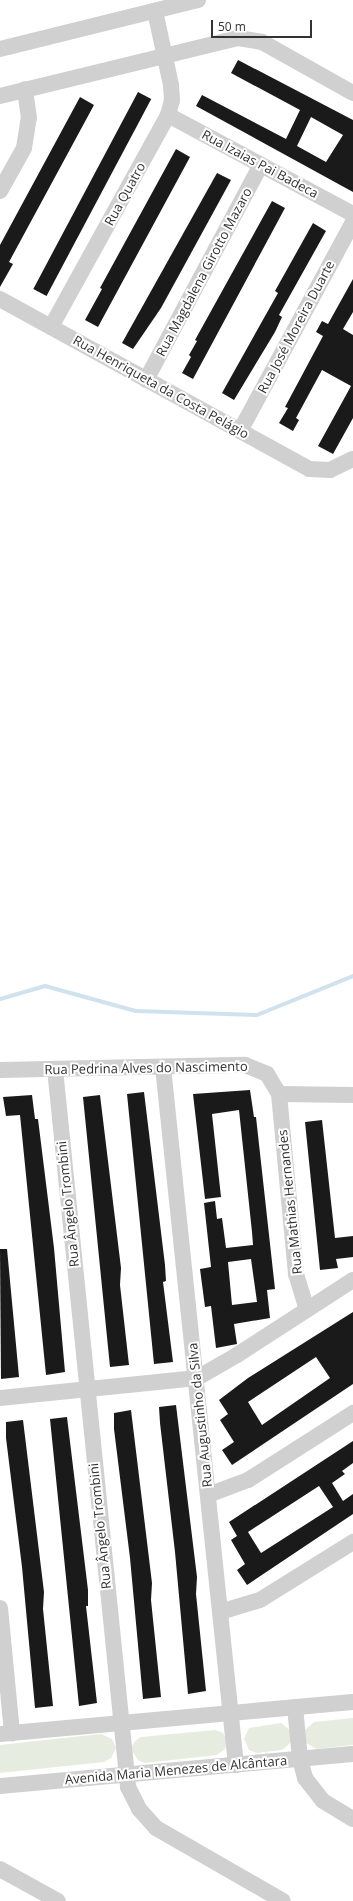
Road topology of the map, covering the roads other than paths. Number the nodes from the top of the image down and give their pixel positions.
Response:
1 (198, 0) edge
2 (155, 11) junction
3 (0, 49) edge
4 (164, 54) junction
5 (26, 89) junction
6 (353, 93) edge
7 (0, 96) edge
8 (168, 115) junction
9 (261, 165) junction
10 (0, 191) edge
11 (353, 214) edge
12 (353, 222) edge
13 (0, 299) edge
14 (51, 327) junction
15 (146, 380) junction
16 (240, 431) junction
17 (353, 459) edge
18 (164, 1066) junction
19 (55, 1069) junction
20 (0, 1070) edge
21 (279, 1094) junction
22 (353, 1095) edge
23 (353, 1280) edge
24 (307, 1309) junction
25 (197, 1378) junction
26 (87, 1389) junction
27 (0, 1398) edge
28 (353, 1413) edge
29 (208, 1495) junction
30 (353, 1542) edge
31 (0, 1608) edge
32 (220, 1612) junction
33 (353, 1702) edge
34 (295, 1707) junction
35 (231, 1713) junction
36 (120, 1723) junction
37 (6, 1733) edge
38 (353, 1754) edge
39 (300, 1759) junction
40 (236, 1764) junction
41 (125, 1774) junction
42 (0, 1786) edge
43 (353, 1819) edge
44 (0, 1868) edge
45 (58, 1901) edge
46 (283, 1901) edge

1 - 2 street
2 - 3 street
2 - 4 street, Rua Quatro
4 - 5 street
4 - 6 street
4 - 8 street, Rua Quatro
5 - 7 street
5 - 10 street
8 - 9 street, Rua Izaias Pai Badeca
8 - 14 street, Rua Quatro
9 - 11 street, Rua Izaias Pai Badeca
9 - 15 street, Rua Magdalena Girotto Mazaro
12 - 16 street, Rua José Moreira Duarte
13 - 14 street, Rua Henriqueta da Costa Pelágio
14 - 15 street, Rua Henriqueta da Costa Pelágio
15 - 16 street, Rua Henriqueta da Costa Pelágio
16 - 17 street, Rua Henriqueta da Costa Pelágio
18 - 19 street, Rua Pedrina Alves do Nascimento
18 - 21 street, Rua Pedrina Alves do Nascimento
18 - 25 street, Rua Augustinho da Silva
19 - 20 street, Rua Pedrina Alves do Nascimento
19 - 26 street, Rua Ângelo Trombini
21 - 22 street
21 - 24 street, Rua Mathias Hernandes
23 - 24 street
24 - 25 street
25 - 26 street
25 - 29 street, Rua Augustinho da Silva
26 - 27 street
26 - 36 street, Rua Ângelo Trombini
28 - 29 street
29 - 32 street, Rua Augustinho da Silva
30 - 32 street
31 - 37 street
32 - 35 street, Rua Augustinho da Silva
33 - 34 street
34 - 35 street
34 - 39 street
35 - 36 street
35 - 40 street, Rua Augustinho da Silva
36 - 37 street
36 - 41 street, Rua Ângelo Trombini
38 - 39 street, Avenida Maria Menezes de Alcântara
39 - 40 street, Avenida Maria Menezes de Alcântara
39 - 43 street
40 - 41 street, Avenida Maria Menezes de Alcântara
41 - 42 street, Avenida Maria Menezes de Alcântara
41 - 46 street, Rua Ângelo Trombini
44 - 45 street

